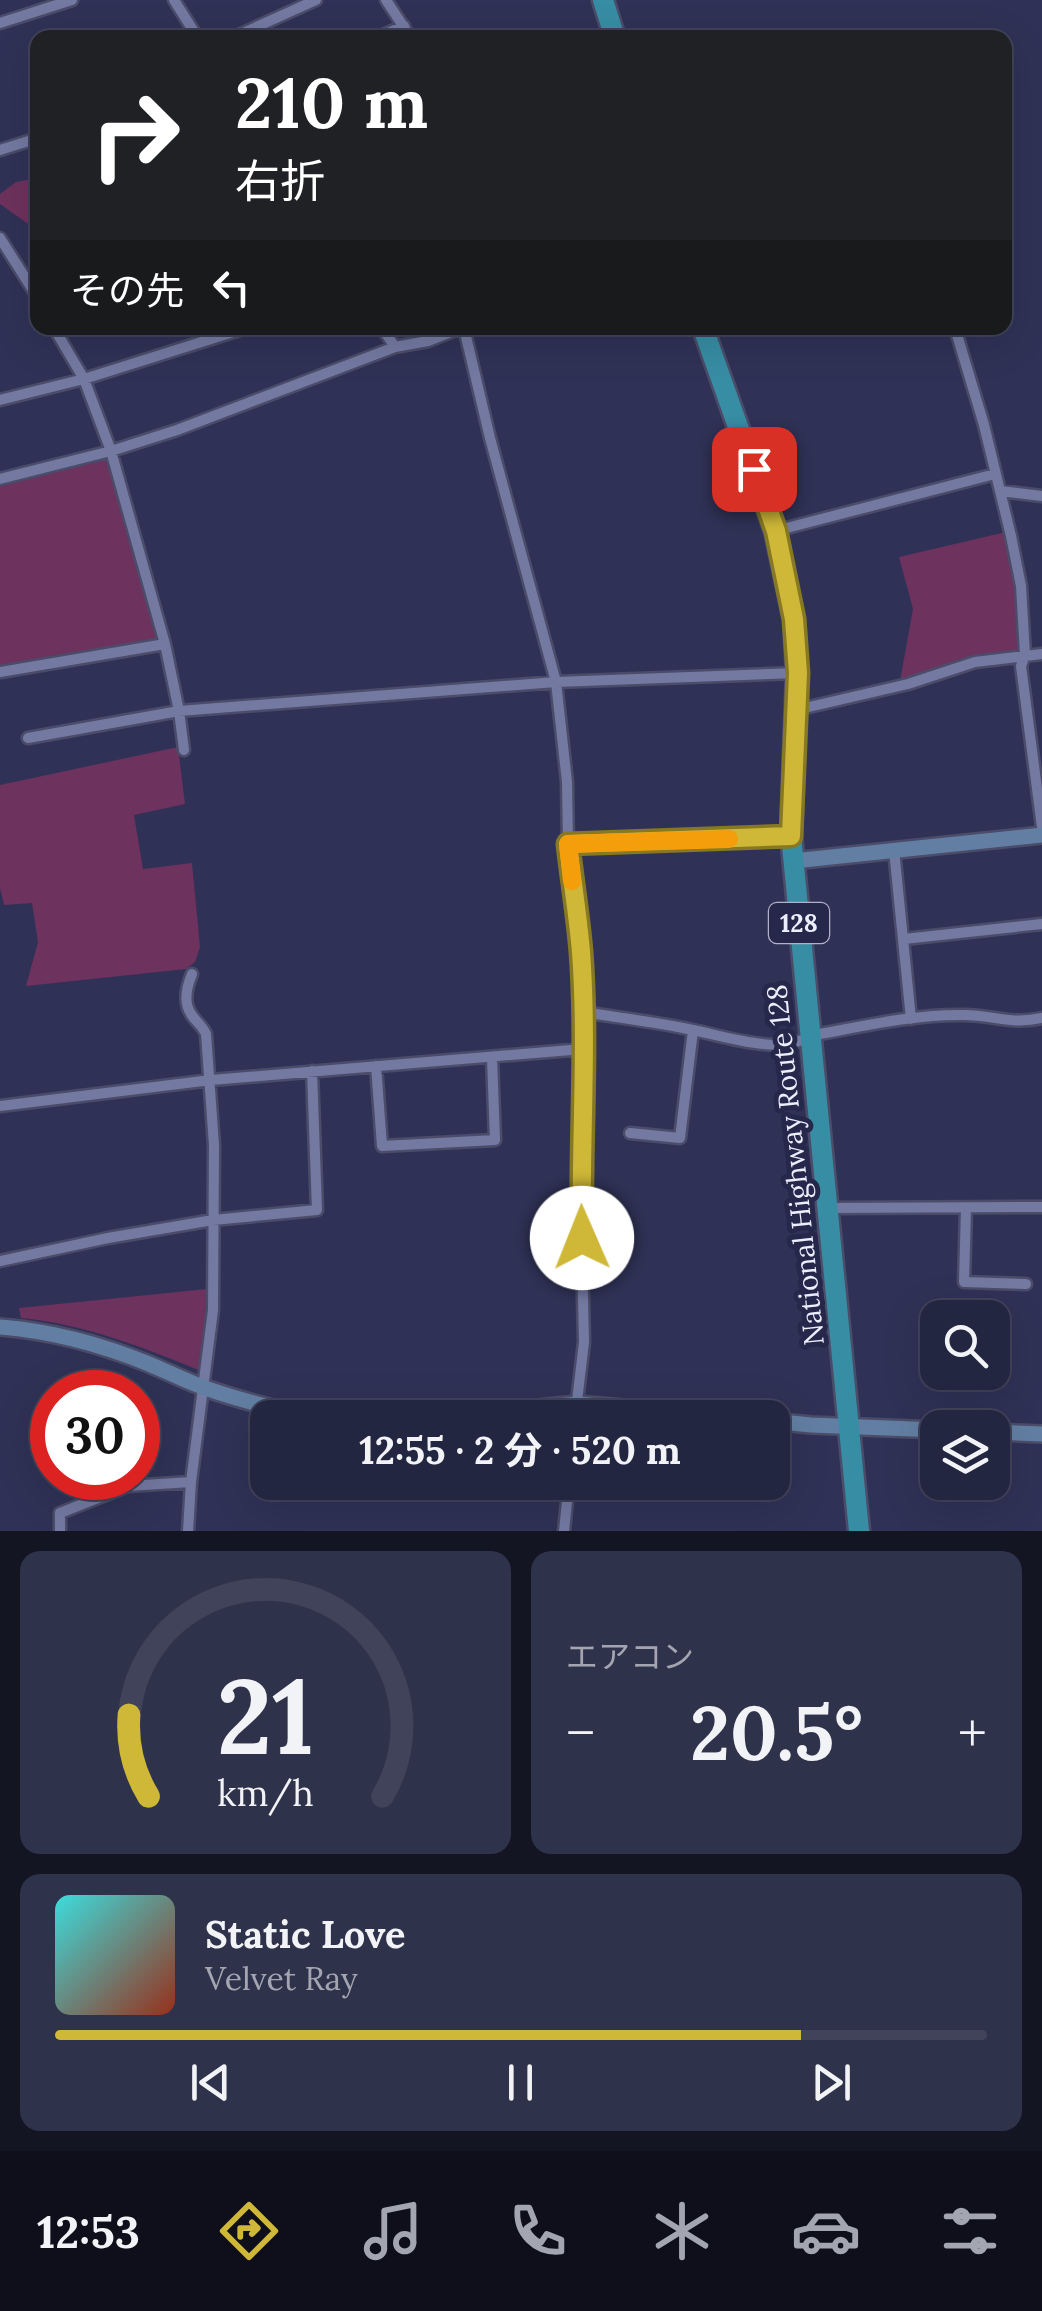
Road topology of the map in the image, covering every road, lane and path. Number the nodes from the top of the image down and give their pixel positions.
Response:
1 (72, 0) edge
2 (174, 0) edge
3 (316, 0) edge
4 (386, 0) edge
5 (604, 0) edge
6 (0, 23) edge
7 (404, 26) junction
8 (193, 30) edge
9 (250, 30) edge
10 (395, 30) edge
11 (406, 30) edge
12 (613, 30) edge
13 (30, 141) edge
14 (0, 150) edge
15 (0, 238) edge
16 (30, 285) edge
17 (58, 335) edge
18 (224, 335) edge
19 (387, 335) edge
20 (444, 335) edge
21 (465, 335) edge
22 (706, 335) edge
23 (957, 335) edge
24 (395, 348) junction
25 (84, 380) junction
26 (0, 400) edge
27 (110, 451) junction
28 (995, 474) junction
29 (0, 479) edge
30 (1000, 491) junction
31 (1042, 496) edge
32 (776, 531) junction
33 (164, 644) junction
34 (1042, 654) edge
35 (1025, 655) junction
36 (0, 672) edge
37 (798, 673) junction
38 (556, 682) junction
39 (796, 710) junction
40 (179, 711) junction
41 (28, 738) dead end
42 (1037, 740) edge
43 (184, 750) dead end
44 (1042, 827) edge
45 (1042, 835) edge
46 (791, 836) junction
47 (568, 844) junction
48 (894, 850) junction
49 (794, 861) junction
50 (1042, 924) edge
51 (904, 939) junction
52 (192, 974) dead end
53 (584, 1012) junction
54 (1042, 1018) edge
55 (910, 1019) junction
56 (693, 1030) junction
57 (809, 1036) junction
58 (584, 1050) junction
59 (492, 1057) junction
60 (376, 1066) junction
61 (312, 1072) junction
62 (211, 1080) junction
63 (0, 1106) edge
64 (630, 1133) dead end
65 (1042, 1207) edge
66 (827, 1208) junction
67 (966, 1208) junction
68 (213, 1220) junction
69 (0, 1261) edge
70 (1026, 1284) dead end
71 (0, 1327) edge
72 (203, 1387) junction
73 (577, 1400) edge
74 (250, 1402) edge
75 (790, 1422) edge
76 (848, 1426) junction
77 (920, 1429) edge
78 (1010, 1433) edge
79 (1042, 1434) edge
80 (192, 1482) junction
81 (567, 1500) edge
82 (60, 1531) edge
83 (188, 1531) edge
84 (564, 1531) edge
85 (859, 1531) edge

1 - 6 street
2 - 8 street
3 - 9 street
4 - 7 street
5 - 12 highway
7 - 10 street
7 - 11 street
13 - 14 street
15 - 16 street
17 - 25 street
18 - 25 street
19 - 24 street
20 - 24 street
21 - 38 street
22 - 32 highway, National Highway Route 128 / 128
23 - 28 street
24 - 27 street
25 - 26 street
25 - 27 street
27 - 29 street
27 - 33 street
28 - 30 street
28 - 32 street
30 - 31 street
30 - 35 street
32 - 37 highway, National Highway Route 128 / 128
33 - 36 street
33 - 40 street
34 - 35 street
35 - 39 street
35 - 42 street
37 - 38 street
37 - 39 highway, National Highway Route 128 / 128
38 - 40 street
38 - 47 street
39 - 46 highway, National Highway Route 128 / 128
40 - 41 street
40 - 43 street
42 - 44 street
45 - 48 street
46 - 47 street
46 - 49 highway, National Highway Route 128 / 128
47 - 53 street
48 - 49 street
48 - 51 street
49 - 57 highway, National Highway Route 128 / 128
50 - 51 street
51 - 55 street
52 - 62 street
53 - 56 street
53 - 58 street
54 - 55 street
55 - 57 street
56 - 57 street
56 - 64 street
57 - 66 highway, National Highway Route 128 / 128
58 - 59 street
58 - 73 street
59 - 60 street
59 - 60 street
60 - 61 street
61 - 62 street
61 - 68 street
62 - 63 street
62 - 68 street
65 - 67 street
66 - 67 street
66 - 76 highway, National Highway Route 128 / 128
67 - 70 street
68 - 69 street
68 - 72 street
71 - 72 street
72 - 74 street
72 - 80 street
75 - 76 street
76 - 77 street
76 - 85 highway, National Highway Route 128 / 128
78 - 79 street
80 - 82 street
80 - 83 street
81 - 84 street

